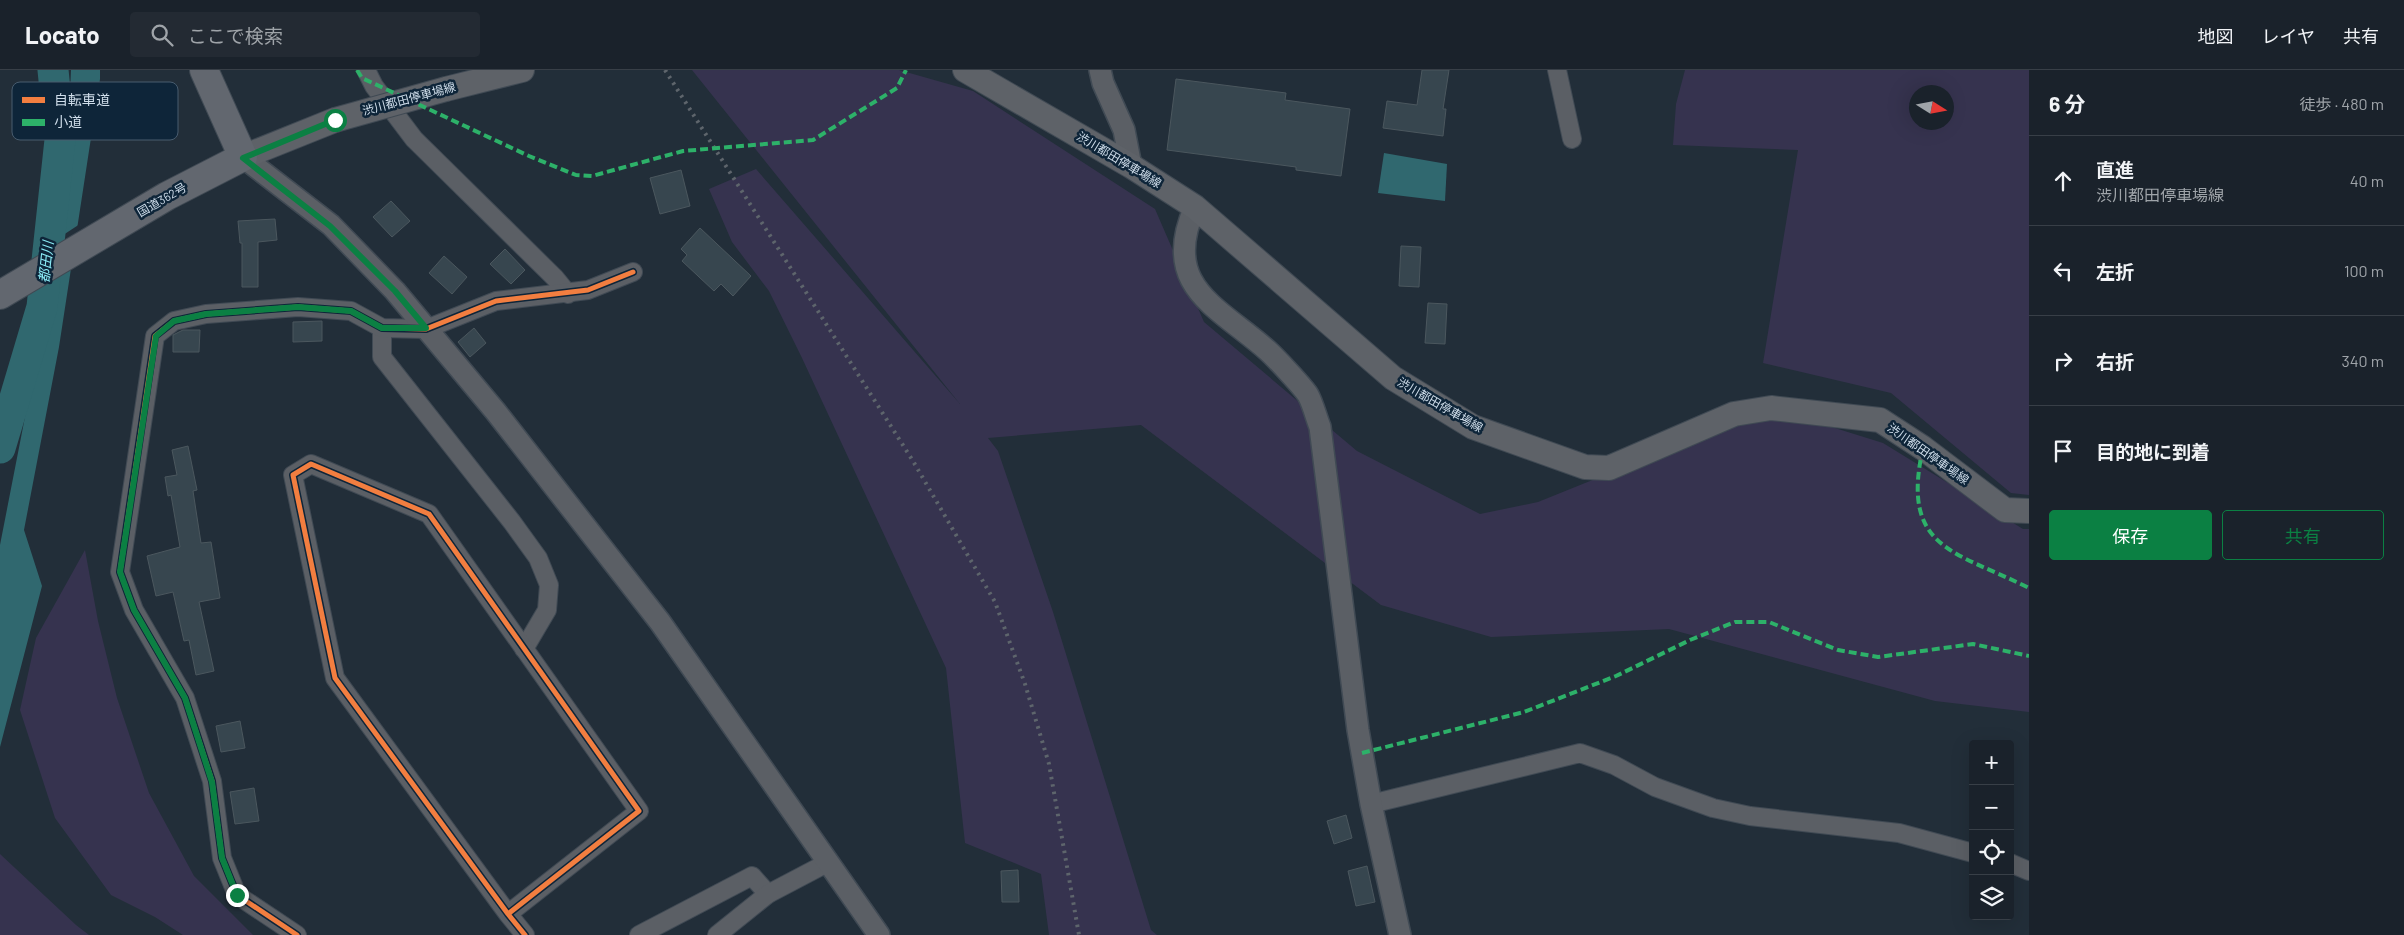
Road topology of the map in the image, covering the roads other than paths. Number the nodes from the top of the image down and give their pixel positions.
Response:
1 (204, 70) edge
2 (366, 70) edge
3 (522, 70) edge
4 (964, 70) edge
5 (1100, 70) edge
6 (1558, 70) edge
7 (1572, 139) dead end
8 (243, 158) junction
9 (1131, 166) junction
10 (1195, 207) junction
11 (633, 272) dead end
12 (568, 294) junction
13 (0, 295) edge
14 (382, 328) junction
15 (426, 328) junction
16 (2029, 511) edge
17 (524, 649) junction
18 (1371, 804) junction
19 (1969, 851) edge
20 (828, 863) junction
21 (2014, 865) edge
22 (2029, 871) edge
23 (768, 894) junction
24 (508, 914) junction
25 (297, 935) edge
26 (525, 935) edge
27 (639, 935) edge
28 (717, 935) edge
29 (879, 935) edge
30 (1400, 935) edge

1 - 8 highway
2 - 12 street
3 - 8 main road, 渋川都田停車場線, bridge
4 - 9 main road, 渋川都田停車場線
5 - 9 street
6 - 7 street
8 - 13 highway, 国道362号
8 - 15 street
9 - 10 main road, 渋川都田停車場線
10 - 16 main road, 渋川都田停車場線
10 - 18 street
11 - 12 street
12 - 15 street
14 - 15 street
14 - 17 street
14 - 25 street
15 - 20 street
17 - 24 street
17 - 24 street
18 - 19 street
18 - 30 street
20 - 23 street
20 - 29 street
21 - 22 street
23 - 27 street
23 - 28 street
24 - 26 street

